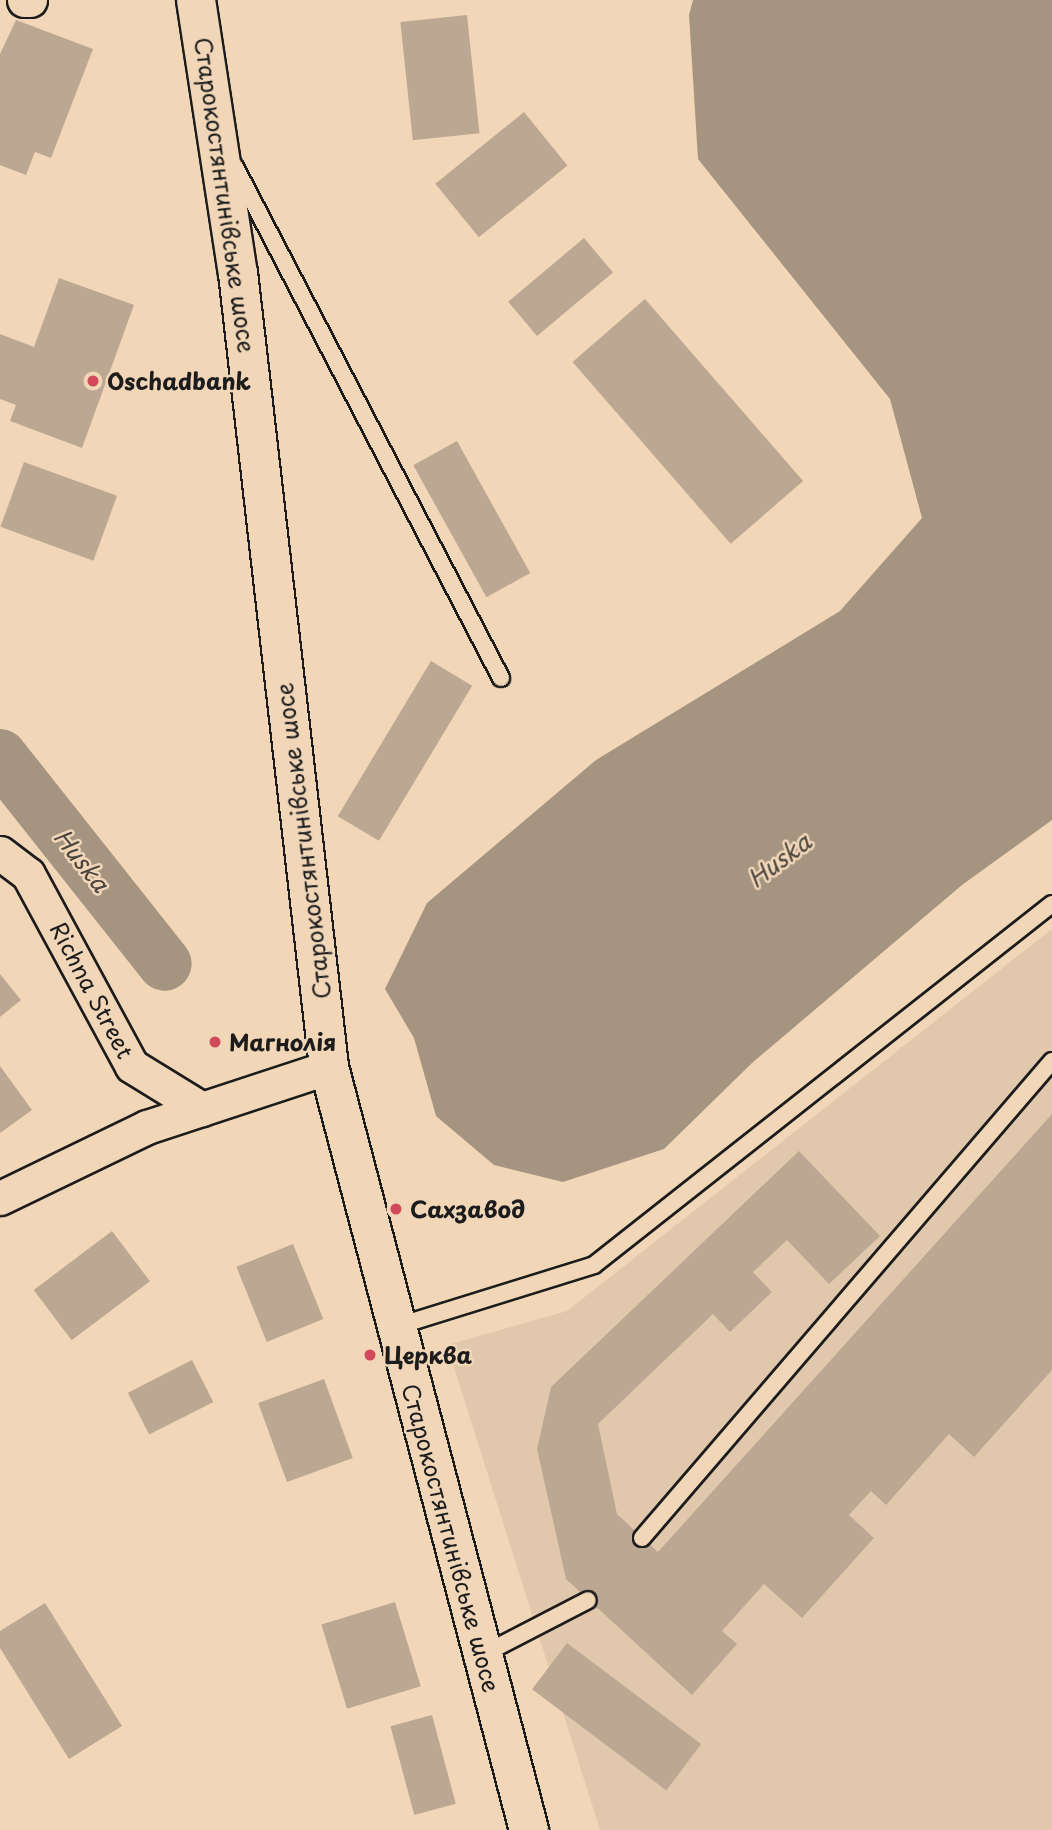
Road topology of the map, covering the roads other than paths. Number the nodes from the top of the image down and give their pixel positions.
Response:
1 (24, 0) edge
2 (30, 0) edge
3 (197, 0) edge
4 (219, 137) junction
5 (501, 678) dead end
6 (0, 853) edge
7 (1052, 904) edge
8 (1052, 1061) edge
9 (329, 1067) junction
10 (202, 1109) junction
11 (0, 1198) edge
12 (394, 1327) junction
13 (642, 1538) dead end
14 (588, 1600) dead end
15 (482, 1655) junction
16 (529, 1830) edge

1 - 2 street
3 - 4 main road, Старокостянтинівське шосе
4 - 5 lane
4 - 9 main road, Старокостянтинівське шосе
6 - 10 street, Richna Street
7 - 12 lane
8 - 13 lane
9 - 10 street
9 - 12 main road, Старокостянтинівське шосе
10 - 11 street
12 - 15 main road, Старокостянтинівське шосе
14 - 15 lane
15 - 16 main road, Старокостянтинівське шосе

